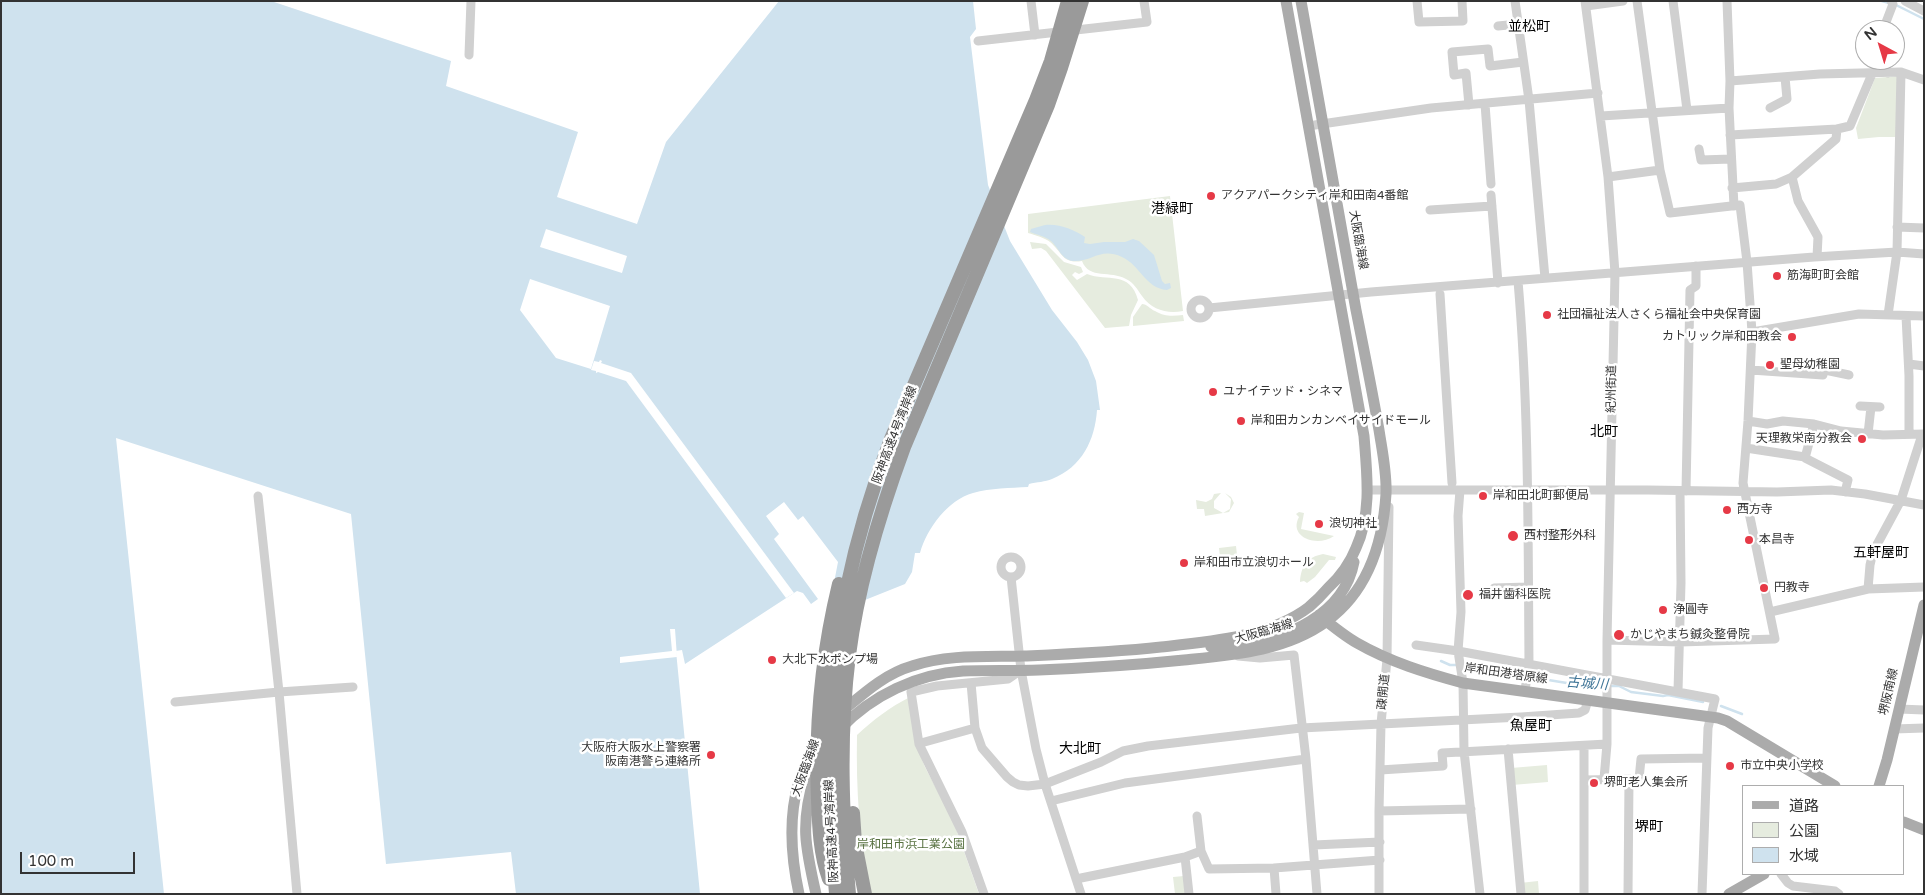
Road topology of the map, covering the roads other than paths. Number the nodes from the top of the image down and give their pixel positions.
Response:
1 (470, 1) edge
2 (1031, 1) edge
3 (1068, 1) edge
4 (1082, 1) edge
5 (1144, 1) edge
6 (1286, 1) edge
7 (1301, 1) edge
8 (1417, 1) edge
9 (1462, 1) edge
10 (1515, 1) edge
11 (1623, 1) edge
12 (1636, 1) edge
13 (1673, 1) edge
14 (1727, 1) edge
15 (1891, 1) edge
16 (1905, 1) edge
17 (1586, 4) edge
18 (1924, 11) edge
19 (1887, 20) edge
20 (1518, 24) junction
21 (1498, 26) dead end
22 (1035, 35) junction
23 (978, 41) dead end
24 (469, 55) dead end
25 (1524, 62) junction
26 (1887, 70) edge
27 (1901, 72) junction
28 (1888, 73) junction
29 (1872, 74) junction
30 (1785, 77) junction
31 (1924, 80) edge
32 (1730, 81) junction
33 (1598, 93) junction
34 (1529, 100) junction
35 (1485, 104) junction
36 (1469, 105) junction
37 (1729, 108) junction
38 (1770, 108) dead end
39 (1687, 110) junction
40 (1652, 113) junction
41 (1601, 116) junction
42 (1323, 124) junction
43 (1308, 126) junction
44 (1837, 129) junction
45 (1730, 135) junction
46 (1699, 149) dead end
47 (1731, 158) junction
48 (1660, 170) junction
49 (1608, 177) junction
50 (1792, 177) junction
51 (1491, 184) dead end
52 (1732, 188) junction
53 (1491, 195) dead end
54 (1492, 206) junction
55 (1734, 206) junction
56 (1430, 210) dead end
57 (1897, 227) junction
58 (1924, 228) edge
59 (1897, 252) junction
60 (1924, 254) edge
61 (1817, 257) junction
62 (1747, 262) junction
63 (1696, 266) junction
64 (1614, 273) junction
65 (1545, 278) junction
66 (1518, 281) junction
67 (1498, 283) junction
68 (1353, 294) junction
69 (1440, 294) dead end
70 (1339, 295) junction
71 (1209, 308) dead end
72 (1888, 315) junction
73 (1906, 316) junction
74 (1924, 316) edge
75 (1752, 332) junction
76 (1909, 364) junction
77 (1924, 366) edge
78 (1751, 370) junction
79 (1850, 375) dead end
80 (1860, 406) dead end
81 (1748, 421) junction
82 (1814, 424) junction
83 (1868, 434) junction
84 (1909, 434) junction
85 (1923, 434) edge
86 (1746, 448) junction
87 (1805, 457) junction
88 (879, 472) junction
89 (1456, 486) junction
90 (1368, 490) junction
91 (1386, 490) junction
92 (1529, 490) junction
93 (1610, 490) junction
94 (1683, 491) junction
95 (1744, 492) junction
96 (1845, 492) junction
97 (258, 496) dead end
98 (1901, 500) junction
99 (1924, 504) edge
100 (1356, 548) junction
101 (1011, 577) dead end
102 (1528, 587) junction
103 (1924, 587) edge
104 (1494, 588) dead end
105 (1868, 589) junction
106 (858, 602) junction
107 (1924, 604) edge
108 (1770, 612) junction
109 (1323, 618) junction
110 (1607, 640) junction
111 (1920, 640) edge
112 (1205, 642) junction
113 (1680, 642) junction
114 (1416, 645) dead end
115 (1458, 651) junction
116 (1233, 655) junction
117 (1019, 656) junction
118 (1387, 659) junction
119 (1021, 670) junction
120 (1527, 677) junction
121 (971, 683) junction
122 (1463, 683) junction
123 (1608, 684) junction
124 (353, 687) dead end
125 (1678, 691) junction
126 (279, 692) junction
127 (1588, 700) junction
128 (175, 702) dead end
129 (1607, 703) junction
130 (1899, 709) junction
131 (1924, 710) edge
132 (1710, 717) junction
133 (1462, 720) junction
134 (1382, 724) junction
135 (975, 728) junction
136 (1301, 728) junction
137 (1924, 728) edge
138 (1894, 729) junction
139 (921, 743) dead end
140 (1607, 744) junction
141 (1584, 746) junction
142 (1508, 749) junction
143 (1464, 751) junction
144 (1706, 758) junction
145 (1306, 760) junction
146 (1380, 770) junction
147 (1604, 779) junction
148 (1584, 780) junction
149 (1628, 780) junction
150 (1045, 784) junction
151 (1833, 785) edge
152 (1879, 785) edge
153 (1051, 801) junction
154 (1471, 809) junction
155 (1379, 811) junction
156 (1197, 816) dead end
157 (1905, 822) edge
158 (1924, 830) edge
159 (1380, 842) junction
160 (1314, 845) junction
161 (1201, 851) junction
162 (1185, 857) junction
163 (1380, 860) junction
164 (1314, 865) junction
165 (1274, 868) junction
166 (1762, 875) edge
167 (1782, 875) edge
168 (1076, 879) junction
169 (297, 894) edge
170 (800, 894) edge
171 (816, 894) edge
172 (836, 894) edge
173 (849, 894) edge
174 (865, 894) edge
175 (984, 894) edge
176 (1081, 894) edge
177 (1189, 894) edge
178 (1276, 894) edge
179 (1317, 894) edge
180 (1379, 894) edge
181 (1480, 894) edge
182 (1521, 894) edge
183 (1584, 894) edge
184 (1628, 894) edge
185 (1702, 894) edge
186 (1729, 894) edge
187 (1840, 894) edge

1 - 24 street
2 - 22 street
3 - 88 highway, 阪神高速4号湾岸線
4 - 106 highway, 阪神高速4号湾岸線
5 - 22 street
6 - 43 main road, 大阪臨海線
7 - 42 main road, 大阪臨海線
8 - 9 street
10 - 20 street
11 - 17 street
12 - 40 street
13 - 39 street
14 - 32 street
15 - 19 street
16 - 18 street
17 - 33 street, 紀州街道
20 - 21 street
20 - 25 street
22 - 23 street
25 - 34 street
25 - 36 street
26 - 28 street
27 - 28 street
27 - 31 street
27 - 57 street
28 - 29 street
29 - 30 street
29 - 44 street
30 - 32 street
30 - 38 street
32 - 37 street
33 - 34 street
33 - 41 street, 紀州街道
34 - 35 street
34 - 65 street
35 - 36 street
35 - 51 street
36 - 42 street
37 - 39 street
37 - 45 street
39 - 40 street
40 - 41 street
40 - 48 street
41 - 49 street, 紀州街道
42 - 43 street
42 - 68 main road, 大阪臨海線
43 - 70 main road, 大阪臨海線
44 - 45 street
44 - 50 street
45 - 47 street
46 - 47 street
47 - 52 street
48 - 49 street
48 - 55 street
49 - 64 street, 紀州街道
50 - 52 street
50 - 61 street
52 - 55 street
53 - 54 street
54 - 56 street
54 - 67 street
55 - 62 street
57 - 58 street
57 - 59 street
59 - 60 street
59 - 61 street
59 - 72 street
61 - 62 street
62 - 63 street
62 - 75 street
63 - 64 street
63 - 94 street
64 - 65 street
64 - 93 street, 紀州街道
65 - 66 street
66 - 67 street
66 - 92 street
67 - 68 street
68 - 70 street
68 - 91 main road, 大阪臨海線
69 - 89 street
70 - 71 street
70 - 90 main road, 大阪臨海線
72 - 73 street
72 - 75 street
73 - 74 street
73 - 76 street
75 - 78 street
76 - 77 street
76 - 84 street
78 - 79 street
78 - 81 street
80 - 83 street
81 - 82 street
81 - 86 street
82 - 83 street
82 - 87 street
83 - 84 street
84 - 85 street
85 - 98 street
86 - 87 street
86 - 95 street
87 - 96 street
88 - 172 highway, 阪神高速4号湾岸線
88 - 172 highway
89 - 91 street
89 - 92 street
89 - 115 street
90 - 91 street
90 - 100 main road, 大阪臨海線
91 - 109 main road, 大阪臨海線
91 - 118 street, 疎開道
92 - 93 street
92 - 102 street
93 - 94 street
93 - 110 street, 紀州街道
94 - 95 street
94 - 113 street
95 - 96 street
95 - 108 street
96 - 98 street
97 - 126 street
98 - 99 street
98 - 105 street
100 - 109 main road
100 - 112 main road, 大阪臨海線
101 - 117 street
102 - 104 street
102 - 120 street
103 - 105 street
105 - 108 street
106 - 173 highway, 阪神高速4号湾岸線
106 - 174 highway
107 - 111 main road, 堺阪南線
108 - 113 street
109 - 112 main road
109 - 116 main road, 大阪臨海線
109 - 118 main road, 岸和田港塔原線
110 - 113 street
110 - 123 street, 紀州街道
111 - 130 main road, 堺阪南線
112 - 117 main road, 大阪臨海線
113 - 125 street
114 - 115 street
115 - 120 street
115 - 122 street
116 - 119 main road, 大阪臨海線
116 - 136 street
117 - 119 street
117 - 170 main road, 大阪臨海線
118 - 122 main road, 岸和田港塔原線
118 - 134 street, 疎開道
119 - 121 street
119 - 150 street
119 - 171 main road, 大阪臨海線
120 - 122 main road, 岸和田港塔原線
120 - 123 street
120 - 127 main road, 岸和田港塔原線
121 - 135 street
121 - 175 street
122 - 133 street
123 - 125 street
123 - 129 street, 紀州街道
124 - 126 street
125 - 132 street
126 - 128 street
126 - 169 street
127 - 129 main road, 岸和田港塔原線
127 - 133 street
129 - 132 main road, 岸和田港塔原線
129 - 140 street, 紀州街道
130 - 131 street
130 - 138 main road, 堺阪南線
132 - 144 street
132 - 151 main road, 岸和田港塔原線
133 - 134 street
133 - 143 street
134 - 136 street
134 - 146 street, 疎開道
135 - 139 street
135 - 150 street
136 - 145 street
136 - 150 street
137 - 138 street
138 - 152 main road, 堺阪南線
140 - 141 street
140 - 147 street, 紀州街道
141 - 142 street
141 - 148 street
142 - 143 street
142 - 182 street
143 - 146 street
143 - 154 street
144 - 149 street
144 - 185 street
145 - 153 street
145 - 160 street
146 - 155 street, 疎開道
147 - 148 street
147 - 149 street
148 - 183 street
149 - 184 street
150 - 153 street
153 - 168 street
154 - 155 street
154 - 181 street
155 - 159 street, 疎開道
156 - 161 street
157 - 158 main road
159 - 160 street
159 - 163 street, 疎開道
160 - 164 street
161 - 162 street
161 - 165 street
162 - 168 street
162 - 177 street
163 - 164 street
163 - 180 street, 疎開道
164 - 165 street
164 - 179 street
165 - 178 street
166 - 186 main road
167 - 187 street
168 - 176 street

